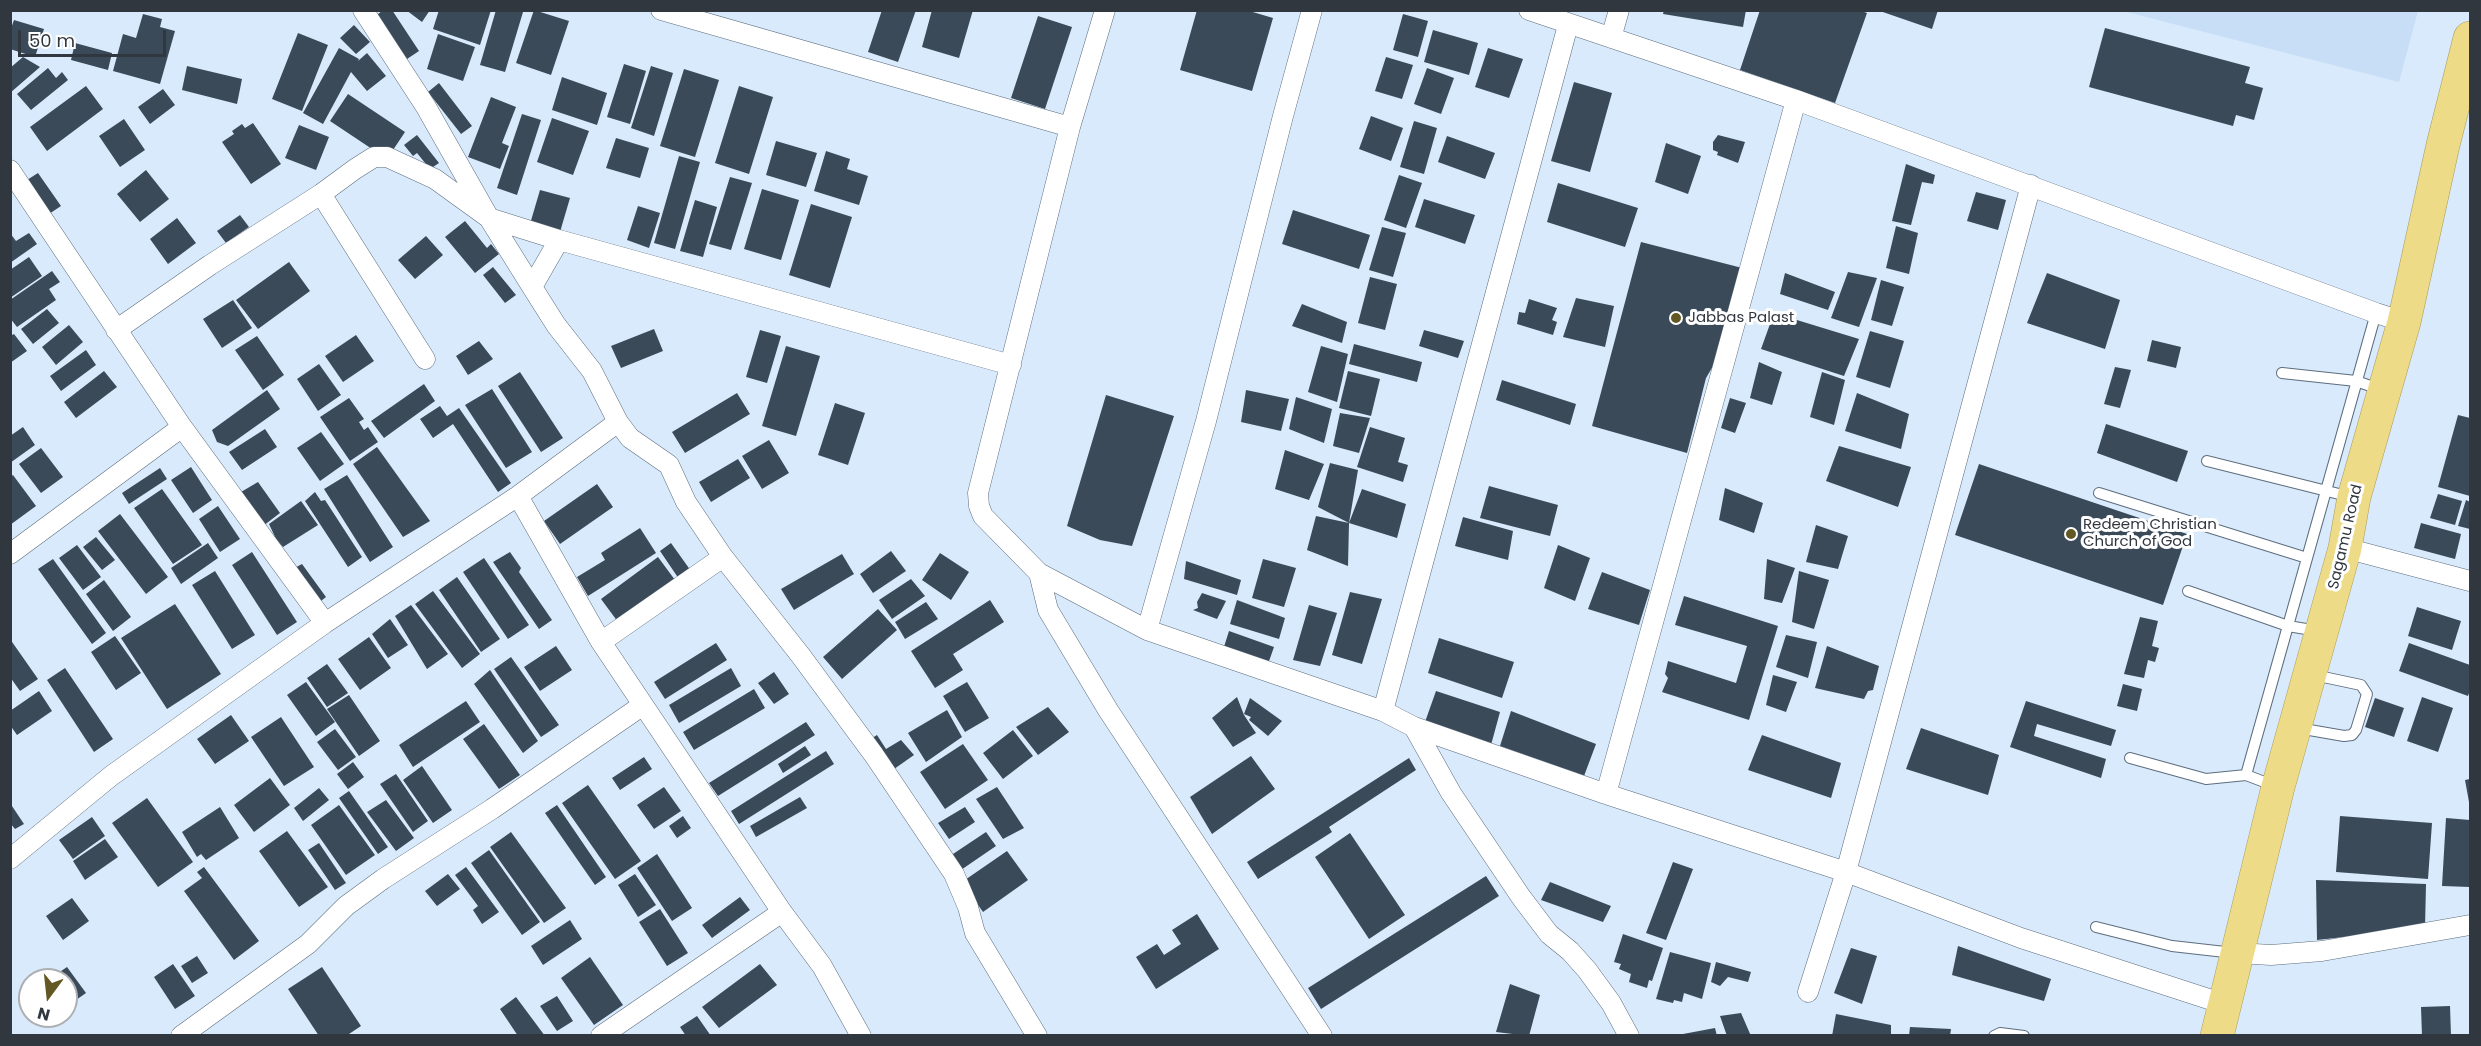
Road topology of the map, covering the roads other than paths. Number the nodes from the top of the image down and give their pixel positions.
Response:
1 (363, 10) edge
2 (661, 10) edge
3 (1105, 10) edge
4 (1312, 10) edge
5 (1529, 10) edge
6 (1619, 10) edge
7 (1568, 25) junction
8 (1611, 38) junction
9 (2470, 38) edge
10 (1796, 100) junction
11 (1070, 127) junction
12 (10, 170) edge
13 (2031, 185) junction
14 (321, 194) junction
15 (489, 218) junction
16 (559, 240) junction
17 (532, 287) junction
18 (2390, 318) junction
19 (116, 330) junction
20 (425, 359) dead end
21 (1011, 365) junction
22 (2282, 373) dead end
23 (2371, 386) junction
24 (618, 422) junction
25 (182, 428) junction
26 (2207, 461) dead end
27 (2099, 493) dead end
28 (2340, 494) junction
29 (518, 496) junction
30 (2345, 548) junction
31 (10, 554) edge
32 (723, 557) junction
33 (2307, 558) junction
34 (1039, 573) junction
35 (2470, 581) edge
36 (2188, 591) dead end
37 (325, 623) junction
38 (2288, 626) junction
39 (1147, 630) junction
40 (2321, 632) junction
41 (601, 642) junction
42 (2311, 674) junction
43 (643, 705) junction
44 (1383, 711) junction
45 (1414, 727) junction
46 (2295, 727) junction
47 (2130, 758) dead end
48 (2246, 775) junction
49 (2278, 787) junction
50 (1606, 794) junction
51 (10, 860) edge
52 (1846, 872) junction
53 (782, 912) junction
54 (2470, 925) edge
55 (2096, 927) dead end
56 (2238, 953) junction
57 (1808, 992) dead end
58 (2224, 1004) junction
59 (181, 1035) edge
60 (601, 1035) edge
61 (861, 1035) edge
62 (1037, 1035) edge
63 (1322, 1035) edge
64 (1629, 1035) edge
65 (1994, 1035) edge
66 (2024, 1035) edge
67 (2217, 1035) edge

1 - 15 street
2 - 11 street
3 - 11 street
4 - 39 street
5 - 7 street
6 - 8 street
7 - 8 street
7 - 44 street
8 - 10 street
9 - 18 highway, Sagamu Road
10 - 13 street
10 - 50 street
11 - 21 street
12 - 19 street
13 - 18 street
13 - 52 street
14 - 15 street
14 - 19 street
14 - 20 street
15 - 16 street
15 - 17 street
16 - 17 street
16 - 21 street
17 - 24 street
18 - 23 highway, Sagamu Road
19 - 25 street
21 - 34 street
22 - 23 lane
23 - 28 highway, Sagamu Road
24 - 29 street
24 - 32 street
25 - 31 street
25 - 37 street
26 - 28 lane
27 - 33 lane
28 - 30 highway, Sagamu Road
28 - 33 lane
29 - 37 street
29 - 41 street
30 - 35 street
30 - 40 highway, Sagamu Road
32 - 41 street
32 - 62 street
33 - 38 lane
34 - 39 street
34 - 63 street
36 - 38 lane
37 - 51 street
38 - 40 lane
38 - 48 lane
39 - 44 street
40 - 42 highway, Sagamu Road
41 - 43 street
42 - 46 highway, Sagamu Road
42 - 46 lane
43 - 53 street
43 - 59 street
44 - 45 street
45 - 50 street
45 - 64 street
46 - 49 highway, Sagamu Road
47 - 48 lane
48 - 49 lane
49 - 56 highway, Sagamu Road
50 - 52 street
52 - 57 street
52 - 58 street
53 - 60 street
53 - 61 street
54 - 56 street
55 - 56 lane
56 - 58 highway, Sagamu Road
58 - 67 highway, Sagamu Road
65 - 66 lane

